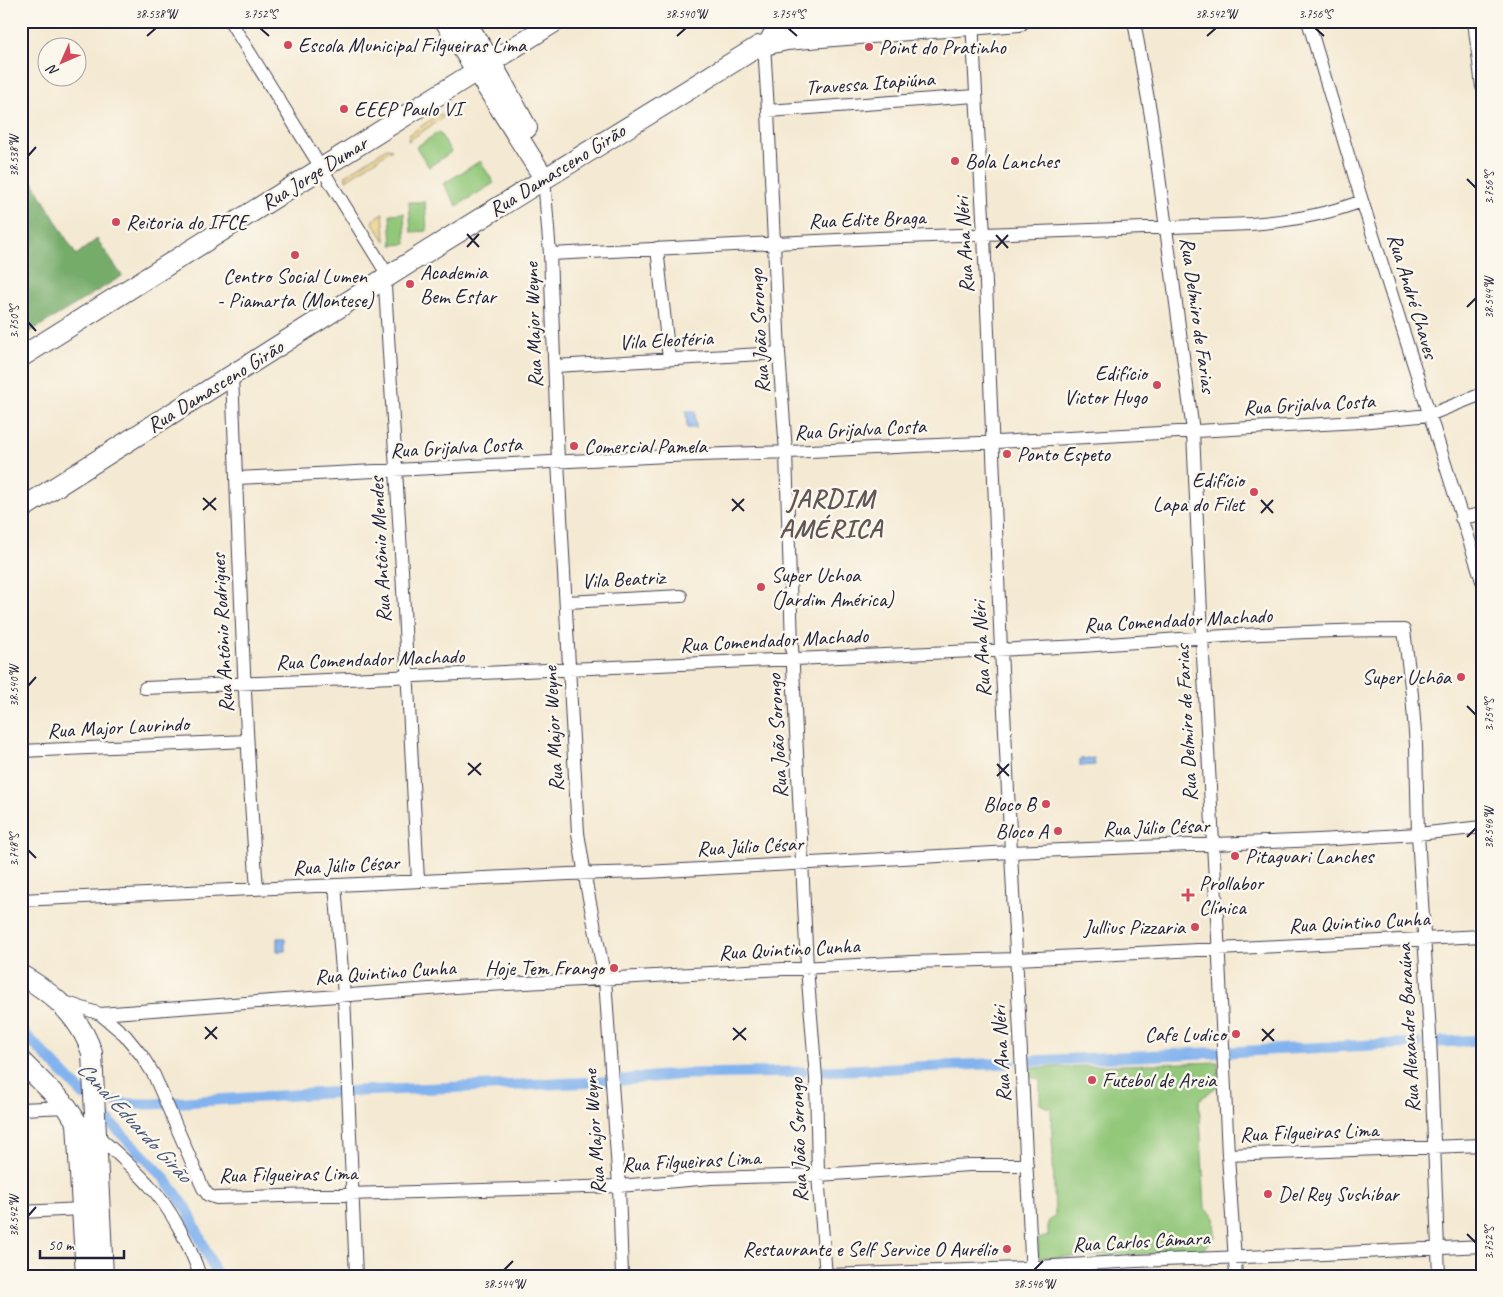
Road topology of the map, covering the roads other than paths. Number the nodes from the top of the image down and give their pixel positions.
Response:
1 (230, 21) edge
2 (446, 21) edge
3 (465, 21) edge
4 (556, 21) edge
5 (785, 21) edge
6 (1019, 21) edge
7 (1134, 21) edge
8 (1308, 21) edge
9 (1474, 21) edge
10 (972, 23) edge
11 (764, 44) junction
12 (484, 66) junction
13 (1482, 87) edge
14 (975, 96) junction
15 (768, 111) junction
16 (322, 168) junction
17 (548, 176) junction
18 (1362, 201) junction
19 (1165, 228) junction
20 (984, 235) junction
21 (774, 243) junction
22 (657, 248) junction
23 (550, 254) junction
24 (384, 279) junction
25 (779, 353) junction
26 (21, 357) edge
27 (669, 359) junction
28 (555, 366) junction
29 (232, 375) junction
30 (1482, 394) edge
31 (1429, 415) junction
32 (1193, 431) junction
33 (992, 442) junction
34 (786, 452) junction
35 (558, 461) junction
36 (395, 470) junction
37 (237, 478) junction
38 (21, 509) edge
39 (1482, 514) edge
40 (1461, 518) junction
41 (1482, 582) edge
42 (681, 596) dead end
43 (567, 602) junction
44 (1404, 630) joint
45 (1202, 637) junction
46 (1001, 650) junction
47 (793, 659) junction
48 (570, 668) junction
49 (408, 676) junction
50 (244, 684) junction
51 (145, 688) dead end
52 (247, 740) junction
53 (21, 751) edge
54 (1482, 827) edge
55 (1418, 834) junction
56 (1213, 845) junction
57 (1012, 852) junction
58 (803, 862) junction
59 (584, 874) junction
60 (418, 881) junction
61 (335, 886) junction
62 (257, 889) junction
63 (21, 900) edge
64 (1482, 936) edge
65 (1424, 939) junction
66 (1219, 948) junction
67 (1017, 959) junction
68 (807, 968) junction
69 (21, 975) edge
70 (605, 979) junction
71 (344, 995) junction
72 (55, 998) junction
73 (100, 1014) junction
74 (21, 1061) edge
75 (67, 1107) junction
76 (21, 1109) edge
77 (96, 1128) junction
78 (1482, 1145) edge
79 (1434, 1147) junction
80 (1228, 1155) junction
81 (1027, 1165) junction
82 (818, 1175) junction
83 (618, 1186) junction
84 (352, 1193) junction
85 (82, 1209) junction
86 (21, 1212) edge
87 (1482, 1246) edge
88 (1437, 1248) junction
89 (1235, 1256) junction
90 (1032, 1272) edge
91 (826, 1275) edge
92 (86, 1276) edge
93 (103, 1276) edge
94 (200, 1276) edge
95 (356, 1276) edge
96 (622, 1276) edge
97 (803, 1276) edge
98 (1236, 1276) edge
99 (1439, 1276) edge

1 - 16 street, Rua Antônio Mendes
2 - 12 main road
3 - 12 main road
4 - 12 main road, Rua Jorge Dumar
5 - 11 street, Rua Damasceno Girão
6 - 10 main road
7 - 19 street, Rua Delmiro de Farias
8 - 18 street, Rua André Chaves
9 - 13 street
10 - 11 main road
10 - 14 street, Rua Ana Néri
11 - 15 street, Rua João Sorongo
11 - 17 main road, Rua Damasceno Girão
12 - 16 main road, Rua Jorge Dumar
12 - 17 main road
14 - 15 street, Travessa Itapiúna
14 - 20 street, Rua Ana Néri
15 - 21 street, Rua João Sorongo
16 - 24 street, Rua Antônio Mendes
16 - 26 main road, Rua Jorge Dumar
17 - 23 street, Rua Major Weyne
17 - 24 main road, Rua Damasceno Girão
18 - 19 street, Rua Edite Braga
18 - 31 street, Rua André Chaves
19 - 20 street, Rua Edite Braga
19 - 32 street, Rua Delmiro de Farias
20 - 21 street, Rua Edite Braga
20 - 33 street, Rua Ana Néri
21 - 22 street, Rua Edite Braga
21 - 25 street, Rua João Sorongo
22 - 23 street, Rua Edite Braga
22 - 27 street
23 - 28 street, Rua Major Weyne
24 - 29 main road, Rua Damasceno Girão
24 - 36 street, Rua Antônio Mendes
25 - 27 street, Vila Eleotéria
25 - 34 street, Rua João Sorongo
27 - 28 street, Vila Eleotéria
28 - 35 street, Rua Major Weyne
29 - 37 street, Rua Antônio Rodrigues
29 - 38 main road, Rua Damasceno Girão
30 - 31 street, Rua Grijalva Costa
31 - 32 street, Rua Grijalva Costa
31 - 40 street, Rua André Chaves
32 - 33 street, Rua Grijalva Costa
32 - 45 street, Rua Delmiro de Farias
33 - 34 street, Rua Grijalva Costa
33 - 46 street, Rua Ana Néri
34 - 35 street, Rua Grijalva Costa
34 - 47 street, Rua João Sorongo
35 - 36 street, Rua Grijalva Costa
35 - 43 street, Rua Major Weyne
36 - 37 street, Rua Grijalva Costa
36 - 49 street, Rua Antônio Mendes
37 - 50 street, Rua Antônio Rodrigues
39 - 40 street
40 - 41 street, Rua André Chaves
42 - 43 street, Vila Beatriz
43 - 48 street, Rua Major Weyne
44 - 45 street, Rua Comendador Machado
44 - 55 street, Rua Alexandre Baraúna
45 - 46 street, Rua Comendador Machado
45 - 56 street, Rua Delmiro de Farias
46 - 47 street, Rua Comendador Machado
46 - 57 street, Rua Ana Néri
47 - 48 street, Rua Comendador Machado
47 - 58 street, Rua João Sorongo
48 - 49 street, Rua Comendador Machado
48 - 59 street, Rua Major Weyne
49 - 50 street, Rua Comendador Machado
49 - 60 street, Rua Antônio Mendes
50 - 51 street, Rua Comendador Machado
50 - 52 street, Rua Antônio Rodrigues
52 - 53 street, Rua Major Laurindo
52 - 62 street, Rua Antônio Rodrigues
54 - 55 street, Rua Júlio César
55 - 56 street, Rua Júlio César
55 - 65 street, Rua Alexandre Baraúna
56 - 57 street, Rua Júlio César
56 - 66 street, Rua Delmiro de Farias
57 - 58 street, Rua Júlio César
57 - 67 street, Rua Ana Néri
58 - 59 street, Rua Júlio César
58 - 68 street, Rua João Sorongo
59 - 60 street, Rua Júlio César
59 - 70 street, Rua Major Weyne
60 - 61 street, Rua Júlio César
61 - 62 street, Rua Júlio César
61 - 71 street
62 - 63 street, Rua Júlio César
64 - 65 street, Rua Quintino Cunha
65 - 66 street, Rua Quintino Cunha
65 - 79 street, Rua Alexandre Baraúna
66 - 67 street, Rua Quintino Cunha
66 - 80 street, Rua Delmiro de Farias
67 - 68 street, Rua Quintino Cunha
67 - 81 street, Rua Ana Néri
68 - 70 street, Rua Quintino Cunha
68 - 82 street, Rua João Sorongo
69 - 72 main road
70 - 71 street, Rua Quintino Cunha
70 - 83 street, Rua Major Weyne
71 - 73 street, Rua Quintino Cunha
71 - 84 street
72 - 73 street
72 - 77 main road
73 - 84 street, Rua Filgueiras Lima
74 - 75 main road
75 - 76 street
75 - 85 main road
77 - 93 main road
77 - 94 street
78 - 79 street, Rua Filgueiras Lima
79 - 80 street, Rua Filgueiras Lima
79 - 88 street, Rua Alexandre Baraúna
80 - 89 street, Rua Delmiro de Farias
81 - 82 street, Rua Filgueiras Lima
81 - 90 street, Rua Ana Néri
82 - 83 street, Rua Filgueiras Lima
82 - 91 street, Rua João Sorongo
83 - 84 street, Rua Filgueiras Lima
83 - 96 street, Rua Major Weyne
84 - 95 street
85 - 86 street
85 - 92 main road
87 - 88 street, Rua Carlos Câmara
88 - 89 street, Rua Carlos Câmara
88 - 99 street, Rua Alexandre Baraúna
89 - 90 street, Rua Carlos Câmara
89 - 98 street, Rua Delmiro de Farias
90 - 91 street, Rua Carlos Câmara
91 - 97 street, Rua Carlos Câmara

